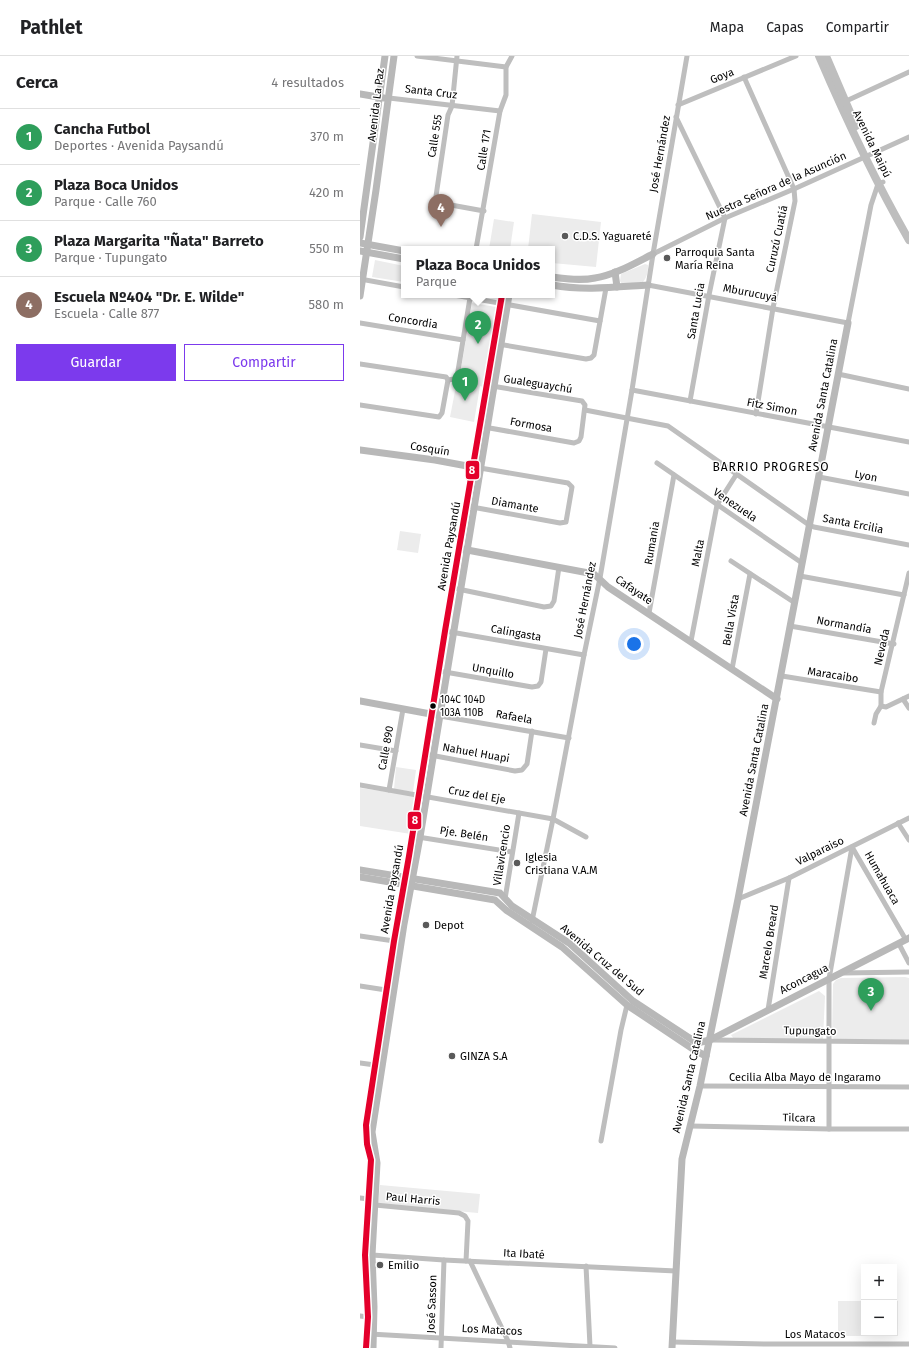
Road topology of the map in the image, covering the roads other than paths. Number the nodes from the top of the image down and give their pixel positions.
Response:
1 (386, 56) edge
2 (394, 56) edge
3 (417, 56) edge
4 (512, 56) edge
5 (687, 56) edge
6 (796, 56) edge
7 (819, 56) edge
8 (826, 56) edge
9 (457, 59) edge
10 (506, 67) junction
11 (909, 72) edge
12 (744, 77) junction
13 (360, 94) edge
14 (380, 97) junction
15 (389, 98) junction
16 (842, 103) junction
17 (678, 105) junction
18 (452, 106) junction
19 (500, 111) junction
20 (676, 116) junction
21 (909, 137) edge
22 (868, 156) junction
23 (880, 183) junction
24 (794, 189) junction
25 (484, 211) junction
26 (725, 218) junction
27 (909, 230) edge
28 (360, 237) edge
29 (909, 240) edge
30 (360, 243) edge
31 (368, 245) junction
32 (477, 246) edge
33 (401, 250) edge
34 (363, 252) edge
35 (653, 254) junction
36 (401, 258) edge
37 (615, 272) junction
38 (555, 278) edge
39 (361, 279) edge
40 (648, 285) junction
41 (401, 286) edge
42 (555, 286) edge
43 (617, 287) junction
44 (606, 288) junction
45 (709, 295) junction
46 (360, 296) edge
47 (470, 298) joint
48 (503, 298) edge
49 (507, 298) edge
50 (504, 303) junction
51 (773, 308) junction
52 (600, 322) junction
53 (360, 323) edge
54 (848, 323) junction
55 (463, 340) junction
56 (497, 344) junction
57 (360, 364) edge
58 (838, 374) junction
59 (447, 378) junction
60 (490, 386) junction
61 (909, 389) edge
62 (632, 390) junction
63 (690, 401) junction
64 (360, 405) edge
65 (585, 407) junction
66 (756, 414) junction
67 (628, 418) junction
68 (479, 426) junction
69 (487, 427) junction
70 (828, 428) junction
71 (909, 442) edge
72 (360, 450) edge
73 (657, 464) dead end
74 (477, 468) junction
75 (674, 475) junction
76 (736, 475) junction
77 (819, 476) junction
78 (909, 494) edge
79 (717, 505) junction
80 (470, 506) junction
81 (560, 523) joint
82 (809, 524) junction
83 (909, 545) edge
84 (463, 549) junction
85 (731, 561) dead end
86 (802, 563) junction
87 (559, 567) junction
88 (909, 573) edge
89 (750, 574) junction
90 (800, 576) junction
91 (600, 578) junction
92 (456, 589) junction
93 (904, 595) junction
94 (795, 603) junction
95 (649, 613) junction
96 (790, 626) junction
97 (449, 631) junction
98 (691, 641) junction
99 (894, 644) junction
100 (546, 649) junction
101 (584, 656) junction
102 (732, 669) junction
103 (439, 671) junction
104 (447, 673) junction
105 (782, 676) junction
106 (881, 692) junction
107 (909, 696) edge
108 (903, 699) junction
109 (777, 700) junction
110 (360, 701) edge
111 (881, 706) junction
112 (909, 708) edge
113 (403, 709) junction
114 (436, 715) junction
115 (874, 723) dead end
116 (532, 731) junction
117 (569, 738) junction
118 (360, 745) edge
119 (396, 751) junction
120 (429, 755) junction
121 (360, 785) edge
122 (389, 790) junction
123 (422, 796) junction
124 (519, 813) junction
125 (909, 818) edge
126 (553, 819) junction
127 (898, 823) junction
128 (416, 837) junction
129 (586, 837) dead end
130 (909, 840) edge
131 (852, 847) junction
132 (512, 852) junction
133 (360, 870) edge
134 (360, 877) edge
135 (789, 878) junction
136 (407, 881) junction
137 (505, 899) junction
138 (738, 899) junction
139 (532, 918) junction
140 (530, 926) junction
141 (360, 936) edge
142 (908, 939) edge
143 (398, 942) junction
144 (899, 944) junction
145 (909, 963) edge
146 (909, 972) edge
147 (841, 973) junction
148 (829, 979) junction
149 (360, 986) edge
150 (386, 990) junction
151 (627, 1005) junction
152 (768, 1010) junction
153 (710, 1040) junction
154 (830, 1042) junction
155 (909, 1042) edge
156 (706, 1056) junction
157 (360, 1063) edge
158 (375, 1065) junction
159 (700, 1086) junction
160 (829, 1086) junction
161 (909, 1087) edge
162 (690, 1126) junction
163 (829, 1129) junction
164 (909, 1129) edge
165 (601, 1141) dead end
166 (367, 1144) edge
167 (360, 1198) edge
168 (369, 1199) junction
169 (375, 1205) junction
170 (372, 1255) junction
171 (444, 1260) junction
172 (468, 1261) junction
173 (586, 1266) junction
174 (366, 1271) edge
175 (676, 1271) junction
176 (360, 1316) edge
177 (368, 1317) junction
178 (370, 1334) junction
179 (441, 1337) junction
180 (508, 1341) junction
181 (909, 1344) edge
182 (672, 1345) edge
183 (590, 1346) junction
184 (890, 1346) edge
185 (366, 1348) edge
186 (373, 1348) edge
187 (441, 1348) edge
188 (510, 1348) edge
189 (615, 1348) edge

1 - 14 main road, Avenida La Paz
2 - 15 main road, Avenida La Paz
3 - 9 street
4 - 10 street, Calle 171
5 - 17 street, José Hernández
6 - 12 street, Goya
7 - 16 main road, Avenida Maipú
8 - 16 main road, Avenida Maipú
9 - 10 street
9 - 18 street, Calle 555
10 - 19 street, Calle 171
11 - 16 street
12 - 17 street, Goya
12 - 24 street, Curuzú Cuatiá
13 - 14 main road, Santa Cruz
14 - 15 main road, Santa Cruz
14 - 28 main road, Avenida La Paz
15 - 18 street, Santa Cruz
15 - 31 main road, Avenida La Paz
16 - 22 main road, Avenida Maipú
17 - 20 street, José Hernández
18 - 19 street, Santa Cruz
18 - 25 street, Calle 555
19 - 25 street, Calle 171
20 - 26 street
20 - 35 street, José Hernández
21 - 22 street, Nuestra Señora de la Asunción
22 - 23 main road, Avenida Maipú
22 - 24 street, Nuestra Señora de la Asunción
23 - 27 main road, Avenida Maipú
23 - 29 main road, Avenida Maipú
23 - 54 street, Avenida Santa Catalina
24 - 26 street, Nuestra Señora de la Asunción
24 - 51 street, Curuzú Cuatiá
25 - 32 street, Calle 171
26 - 35 street, Nuestra Señora de la Asunción
26 - 45 street, Santa Lucia
30 - 31 main road
31 - 33 main road
31 - 34 main road, Avenida La Paz
34 - 36 main road
34 - 39 main road, Avenida La Paz
35 - 37 main road
35 - 40 street, José Hernández
37 - 38 main road
37 - 43 main road
39 - 41 street
39 - 46 main road, Avenida La Paz
40 - 43 main road
40 - 45 street, Mburucuyá
40 - 62 street, José Hernández
42 - 44 main road
43 - 44 main road
44 - 52 street
45 - 51 street, Mburucuyá
45 - 63 street, Santa Lucia
47 - 50 street
47 - 55 street
48 - 50 main road, Avenida Paysandú
49 - 50 main road, Avenida Paysandú
50 - 52 street
50 - 56 main road, Avenida Paysandú
51 - 54 street, Mburucuyá
51 - 66 street, Curuzú Cuatiá
52 - 56 street
53 - 55 street, Concordia
54 - 58 main road, Avenida Santa Catalina
55 - 59 street
56 - 60 main road, Avenida Paysandú
57 - 59 street
58 - 61 street
58 - 70 main road, Avenida Santa Catalina
59 - 64 street
60 - 65 street, Gualeguaychú
60 - 68 main road, Avenida Paysandú
60 - 69 main road, Avenida Paysandú
62 - 63 street, Fitz Simon
62 - 67 street, José Hernández
63 - 66 street, Fitz Simon
65 - 67 street, Santa Ercilia
65 - 69 street, Formosa
66 - 70 street, Fitz Simon
67 - 76 street, Santa Ercilia
67 - 91 street, José Hernández
68 - 69 street, Formosa
68 - 74 main road, Avenida Paysandú
69 - 74 main road, Avenida Paysandú
70 - 71 street, Fitz Simon
70 - 77 main road, Avenida Santa Catalina
72 - 74 main road, Cosquín
73 - 75 street, Venezuela
74 - 80 main road, Avenida Paysandú
74 - 81 street, Cosquín
75 - 79 street, Venezuela
75 - 95 street, Rumania
76 - 79 street, Malta
76 - 82 street, Santa Ercilia
77 - 78 street, Lyon
77 - 82 main road, Avenida Santa Catalina
79 - 86 street, Venezuela
79 - 98 street, Malta
80 - 81 street, Diamante
80 - 84 main road, Avenida Paysandú
82 - 83 street, Santa Ercilia
82 - 86 main road, Avenida Santa Catalina
84 - 87 main road, Cafayate
84 - 92 main road, Avenida Paysandú
85 - 89 street
86 - 90 main road, Avenida Santa Catalina
87 - 91 main road, Cafayate
87 - 92 street
88 - 93 street, Nevada
89 - 94 street
89 - 102 street, Bella Vista
90 - 93 street
90 - 94 main road, Avenida Santa Catalina
91 - 95 main road, Cafayate
91 - 101 street, José Hernández
92 - 97 main road, Avenida Paysandú
93 - 99 street, Nevada
94 - 96 main road, Avenida Santa Catalina
95 - 98 main road, Cafayate
96 - 99 street, Normandía
96 - 105 main road, Avenida Santa Catalina
97 - 100 street, Calingasta
97 - 103 main road, Avenida Paysandú
97 - 104 main road, Avenida Paysandú
98 - 102 main road, Cafayate
99 - 106 street, Nevada
100 - 101 street, Calingasta
100 - 104 street, Unquillo
101 - 117 street, José Hernández
102 - 109 main road, Cafayate
103 - 104 street, Unquillo
103 - 114 main road, Avenida Paysandú
104 - 114 main road, Avenida Paysandú
105 - 106 street, Maracaibo
105 - 109 main road, Avenida Santa Catalina
106 - 111 street, Nevada
107 - 108 street
108 - 111 street
108 - 112 street
109 - 138 main road, Avenida Santa Catalina
110 - 113 main road, Rafaela
111 - 115 street, Nevada
113 - 114 main road, Rafaela
113 - 119 street, Calle 890
114 - 116 street, Rafaela
114 - 120 main road, Avenida Paysandú
116 - 117 street, Rafaela
116 - 120 street, Nahuel Huapi
117 - 126 street, José Hernández
118 - 119 street
119 - 122 street, Calle 890
120 - 123 main road, Avenida Paysandú
121 - 122 street, Cruz del Eje
122 - 123 street, Cruz del Eje
123 - 124 street, Cruz del Eje
123 - 128 main road, Avenida Paysandú
124 - 126 street, Cruz del Eje
124 - 132 street, Villavicencio
125 - 127 street, Valparaiso
126 - 129 street, Cruz del Eje
126 - 139 street, José Hernández
127 - 130 street
127 - 131 street, Valparaiso
128 - 132 street, Pje. Belén
128 - 136 main road, Avenida Paysandú
131 - 135 street, Valparaiso
131 - 142 street, Humahuaca
131 - 148 street
132 - 137 street, Villavicencio
133 - 136 main road
134 - 136 main road
135 - 138 street, Valparaiso
135 - 152 street, Marcelo Breard
136 - 137 main road, Avenida Cruz del Sud
136 - 140 main road, Avenida Cruz del Sud
136 - 143 main road, Avenida Paysandú
137 - 139 main road, Avenida Cruz del Sud
138 - 153 main road, Avenida Santa Catalina
139 - 140 street, José Hernández
139 - 153 main road, Avenida Cruz del Sud
140 - 151 main road, Avenida Cruz del Sud
141 - 143 street
142 - 144 main road, Aconcagua
143 - 150 main road, Avenida Paysandú
143 - 166 main road, Avenida Paysandú
144 - 145 street
144 - 147 main road, Aconcagua
146 - 147 street
147 - 148 main road, Aconcagua
148 - 152 main road, Aconcagua
148 - 154 street
149 - 150 street
150 - 158 main road, Avenida Paysandú
151 - 156 main road, Avenida Cruz del Sud
151 - 165 street
152 - 153 main road, Aconcagua
153 - 154 street, Tupungato
153 - 156 main road, Avenida Santa Catalina
154 - 155 street, Tupungato
154 - 160 street
156 - 159 main road, Avenida Santa Catalina
157 - 158 street
158 - 166 main road, Avenida Paysandú
159 - 160 street, Cecilia Alba Mayo de Ingaramo
159 - 162 main road, Avenida Santa Catalina
160 - 161 street, Cecilia Alba Mayo de Ingaramo
160 - 163 street
162 - 163 street, Tilcara
162 - 175 main road, Avenida Santa Catalina
163 - 164 street, Tilcara
166 - 168 main road, Avenida Paysandú
166 - 169 main road, Avenida Paysandú
167 - 168 street
168 - 169 street, Paul Harris
168 - 174 main road, Avenida Paysandú
169 - 170 main road, Avenida Paysandú
169 - 172 street, Paul Harris
170 - 171 street, Ita Ibaté
170 - 174 main road, Avenida Paysandú
171 - 172 street, Ita Ibaté
171 - 179 street, José Sasson
172 - 173 street, Ita Ibaté
172 - 180 street
173 - 175 street, Ita Ibaté
173 - 183 street
174 - 177 main road, Avenida Paysandú
174 - 178 main road, Avenida Paysandú
175 - 182 main road, Avenida Santa Catalina
176 - 177 street
177 - 178 main road, Avenida Paysandú
178 - 179 street, Los Matacos
178 - 185 main road, Avenida Paysandú
178 - 186 main road, Avenida Paysandú
179 - 180 street, Los Matacos
179 - 187 street, José Sasson
180 - 183 street, Los Matacos
180 - 188 street
181 - 184 street, Los Matacos
182 - 184 street, Los Matacos
183 - 189 street, Los Matacos

